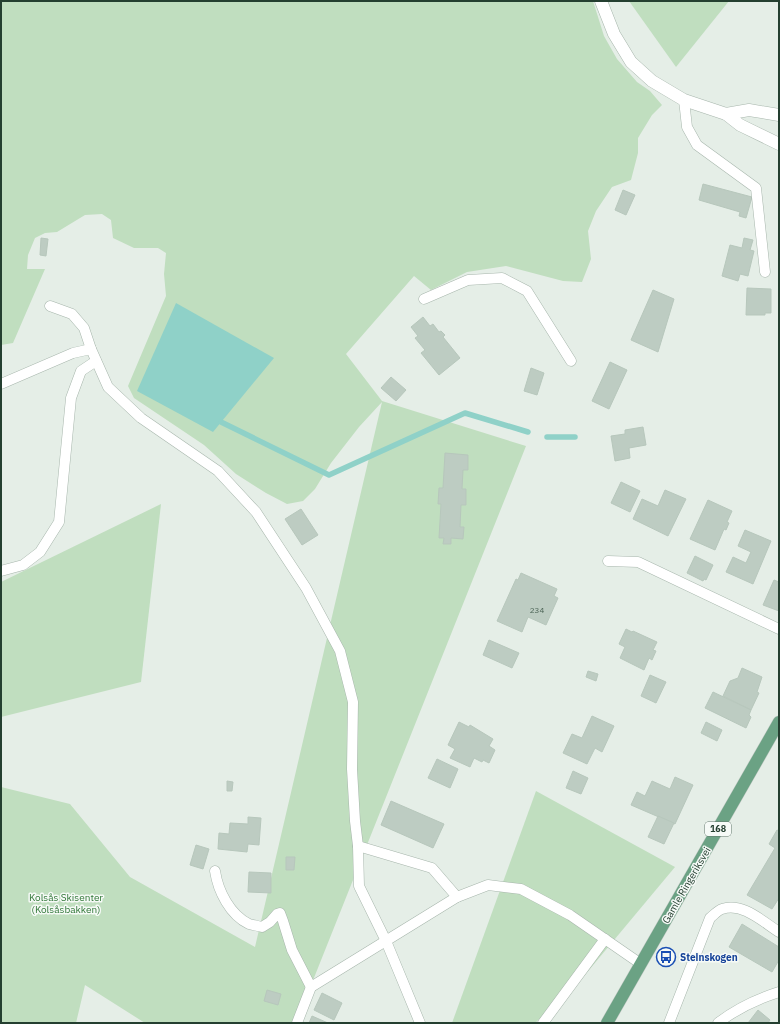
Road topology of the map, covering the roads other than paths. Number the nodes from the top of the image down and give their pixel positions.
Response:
1 (601, 1) edge
2 (684, 100) junction
3 (726, 114) junction
4 (779, 115) edge
5 (779, 144) edge
6 (765, 272) dead end
7 (424, 299) dead end
8 (50, 306) dead end
9 (91, 349) junction
10 (96, 361) junction
11 (571, 361) dead end
12 (1, 384) edge
13 (608, 560) dead end
14 (1, 571) edge
15 (779, 629) edge
16 (779, 722) edge
17 (358, 846) junction
18 (215, 871) dead end
19 (457, 897) junction
20 (779, 932) edge
21 (605, 939) junction
22 (386, 941) junction
23 (641, 964) junction
24 (311, 987) junction
25 (779, 992) edge
26 (298, 1023) edge
27 (420, 1023) edge
28 (543, 1023) edge
29 (607, 1023) edge
30 (669, 1023) edge
31 (718, 1023) edge

1 - 2 street
2 - 3 street
2 - 6 lane
3 - 4 street
3 - 5 street
7 - 11 lane
8 - 9 lane
9 - 10 lane
9 - 12 lane
10 - 14 lane
10 - 17 lane
13 - 15 lane
16 - 23 main road, Gamle Ringeriksvei / 168
17 - 19 lane
17 - 22 lane
18 - 24 lane
19 - 21 lane
19 - 22 lane
20 - 30 lane
21 - 23 lane
21 - 28 lane
22 - 24 lane
22 - 27 lane
23 - 29 main road, Gamle Ringeriksvei / 168
24 - 26 lane
25 - 31 lane

